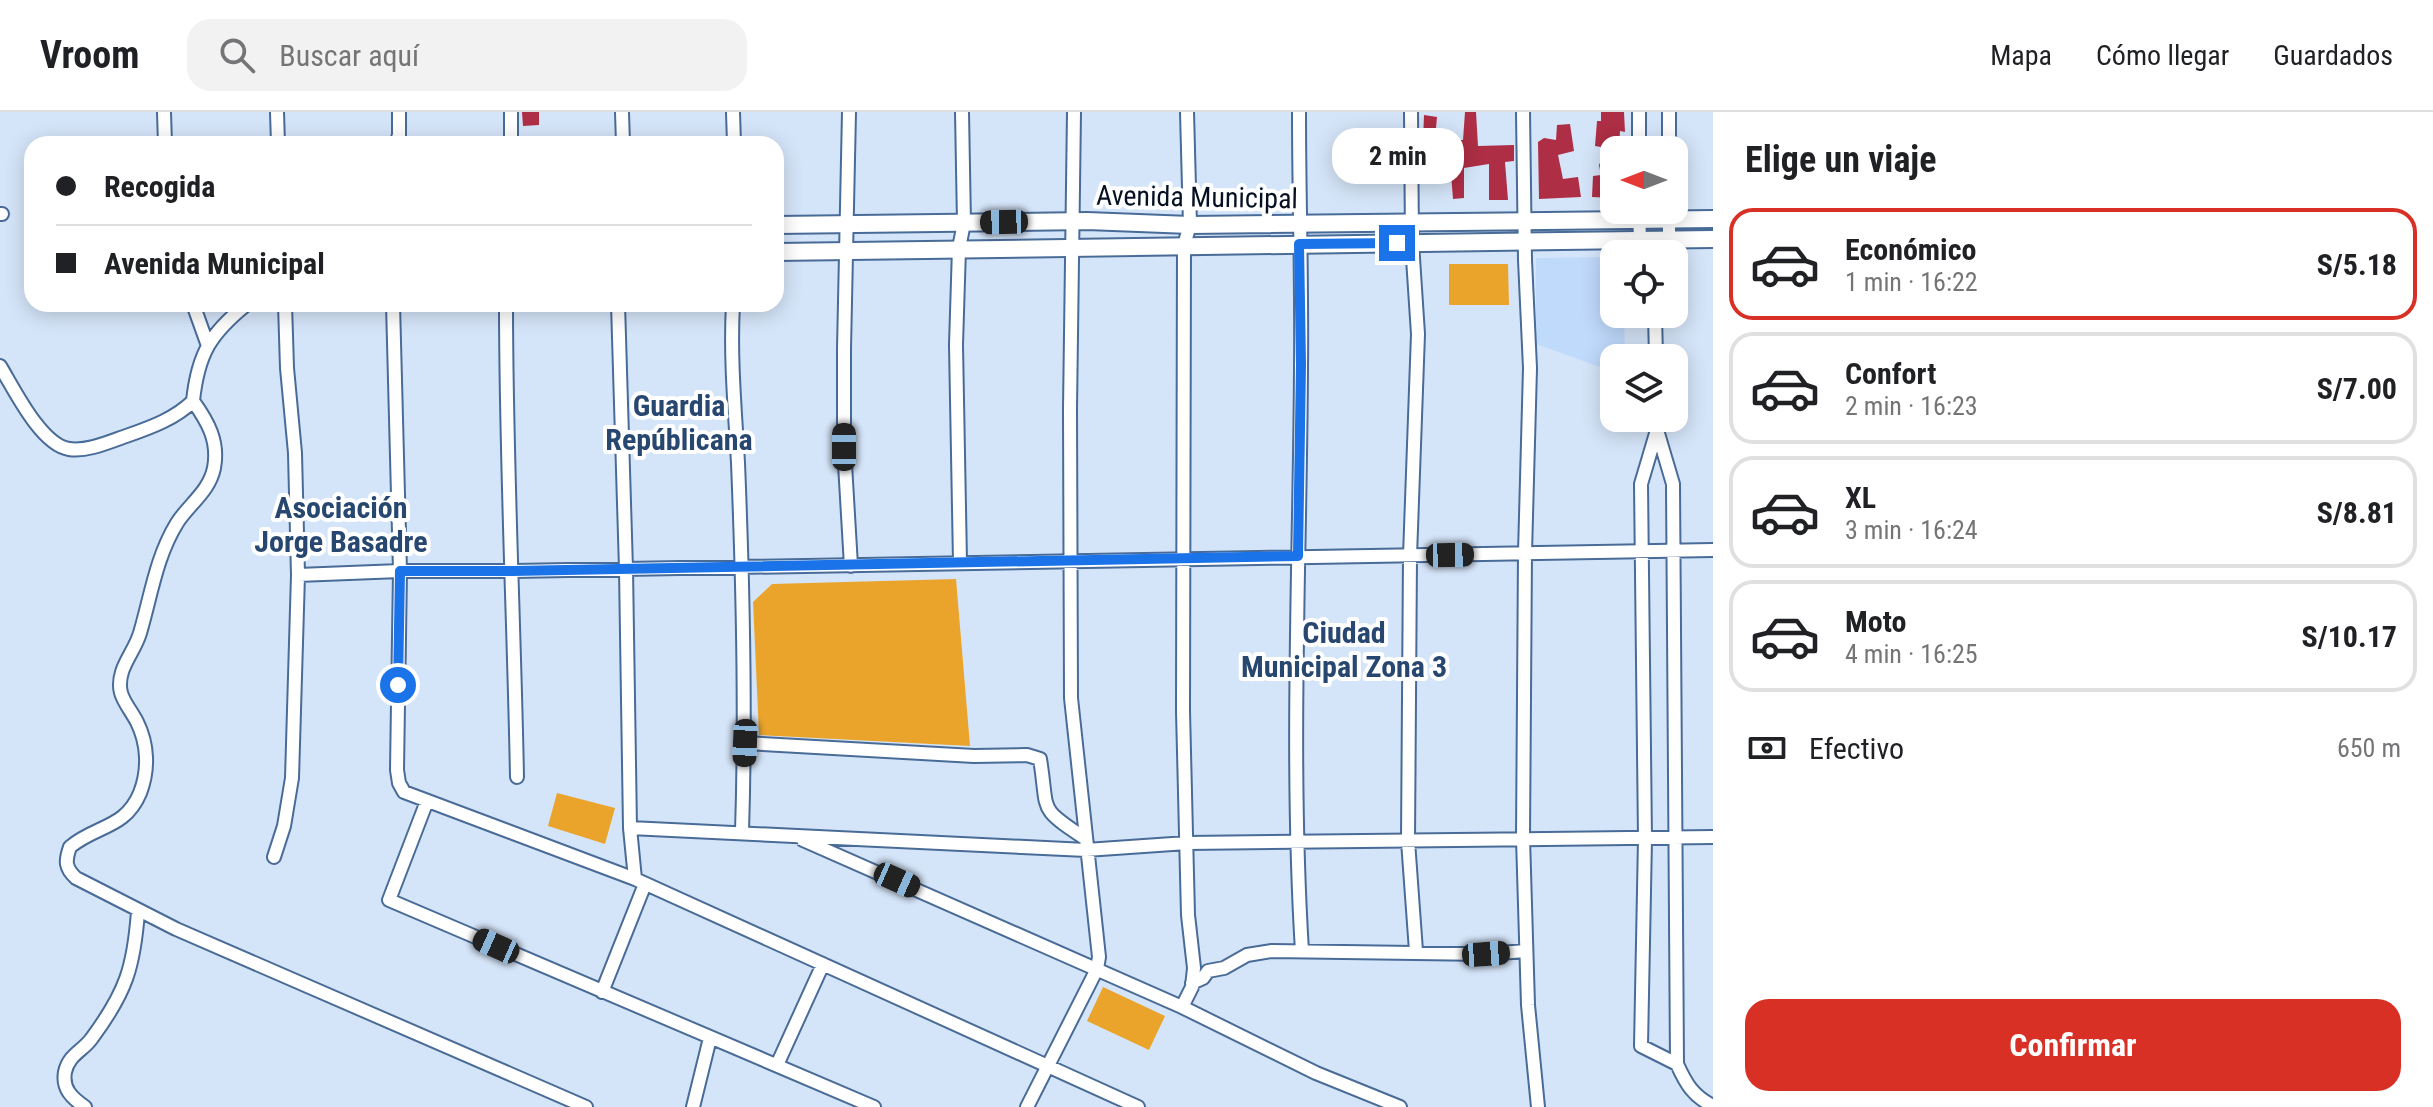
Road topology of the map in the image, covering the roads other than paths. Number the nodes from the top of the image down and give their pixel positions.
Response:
1 (164, 112) edge
2 (277, 112) edge
3 (399, 112) edge
4 (511, 112) edge
5 (622, 112) edge
6 (733, 112) edge
7 (849, 112) edge
8 (962, 112) edge
9 (1074, 112) edge
10 (1187, 112) edge
11 (1299, 112) edge
12 (1411, 112) edge
13 (1523, 112) edge
14 (1639, 112) edge
15 (1669, 112) edge
16 (165, 136) edge
17 (278, 136) edge
18 (399, 136) edge
19 (511, 136) edge
20 (623, 136) edge
21 (734, 136) edge
22 (1639, 136) edge
23 (1669, 136) edge
24 (1600, 217) edge
25 (1688, 217) edge
26 (1713, 219) edge
27 (1073, 221) junction
28 (1526, 221) junction
29 (964, 223) junction
30 (1413, 223) junction
31 (784, 225) edge
32 (848, 225) junction
33 (1190, 225) junction
34 (1302, 225) junction
35 (1713, 239) edge
36 (1525, 241) junction
37 (1412, 243) junction
38 (1688, 243) edge
39 (1299, 244) junction
40 (1184, 245) junction
41 (1600, 245) edge
42 (1072, 246) junction
43 (959, 248) junction
44 (848, 251) junction
45 (784, 252) edge
46 (196, 312) edge
47 (237, 312) edge
48 (285, 312) edge
49 (393, 312) edge
50 (506, 312) edge
51 (618, 312) edge
52 (733, 312) edge
53 (207, 343) junction
54 (0, 366) edge
55 (193, 401) junction
56 (1655, 432) edge
57 (1659, 432) edge
58 (1675, 550) junction
59 (1713, 550) edge
60 (1641, 551) junction
61 (1525, 553) junction
62 (1298, 556) junction
63 (1410, 556) junction
64 (1183, 557) junction
65 (1070, 560) junction
66 (960, 562) junction
67 (851, 566) junction
68 (740, 567) junction
69 (626, 569) junction
70 (400, 571) junction
71 (513, 571) junction
72 (298, 575) junction
73 (745, 743) junction
74 (517, 777) dead end
75 (427, 801) junction
76 (630, 828) junction
77 (742, 831) junction
78 (793, 835) junction
79 (1677, 837) junction
80 (1713, 837) edge
81 (1523, 838) junction
82 (1645, 839) junction
83 (1408, 841) junction
84 (1187, 843) junction
85 (1296, 843) junction
86 (1086, 845) junction
87 (274, 857) dead end
88 (640, 882) junction
89 (138, 911) junction
90 (1302, 951) junction
91 (1416, 951) junction
92 (1526, 951) junction
93 (823, 964) junction
94 (1097, 969) junction
95 (1192, 983) junction
96 (602, 992) junction
97 (1182, 1007) junction
98 (710, 1038) junction
99 (1677, 1064) junction
100 (777, 1065) junction
101 (1050, 1066) junction
102 (1695, 1103) edge
103 (1713, 1106) edge
104 (85, 1107) edge
105 (586, 1107) edge
106 (693, 1107) edge
107 (874, 1107) edge
108 (1027, 1107) edge
109 (1138, 1107) edge
110 (1400, 1107) edge
111 (1538, 1107) edge

1 - 16 street
2 - 17 street
3 - 18 street
4 - 19 street
5 - 20 street
6 - 21 street
7 - 32 street
8 - 29 street
9 - 27 street
10 - 33 street
11 - 34 street
12 - 30 street
13 - 28 street
14 - 22 street
15 - 23 street
24 - 28 street, Avenida Municipal
25 - 26 street, Avenida Municipal
27 - 29 street, Avenida Municipal
27 - 33 street, Avenida Municipal
27 - 42 street
28 - 30 street, Avenida Municipal
28 - 36 street
29 - 32 street, Avenida Municipal
29 - 43 street
30 - 34 street, Avenida Municipal
30 - 37 street
31 - 32 street, Avenida Municipal
32 - 44 street
33 - 34 street, Avenida Municipal
33 - 40 street
34 - 39 street
35 - 38 street, Avenida Municipal
36 - 37 street, Avenida Municipal
36 - 41 street, Avenida Municipal
36 - 61 street
37 - 39 street, Avenida Municipal
37 - 63 street
39 - 40 street, Avenida Municipal
39 - 62 street
40 - 42 street, Avenida Municipal
40 - 64 street
42 - 43 street, Avenida Municipal
42 - 65 street
43 - 44 street, Avenida Municipal
43 - 66 street
44 - 45 street, Avenida Municipal
44 - 67 street
46 - 53 street
47 - 53 street
48 - 72 street
49 - 70 street
50 - 71 street
51 - 69 street
52 - 68 street
53 - 55 street
54 - 55 street
55 - 89 street
56 - 60 street
57 - 58 street
58 - 59 street
58 - 60 street
58 - 79 street
60 - 61 street
60 - 82 street
61 - 63 street
61 - 81 street
62 - 63 street
62 - 64 street
62 - 85 street
63 - 83 street
64 - 65 street
64 - 84 street
65 - 66 street
65 - 86 street
66 - 67 street
67 - 68 street
68 - 69 street
68 - 73 street
69 - 71 street
69 - 76 street
70 - 71 street
70 - 72 street
70 - 75 street
71 - 74 street
72 - 87 street
73 - 77 street
73 - 86 street
75 - 88 street
75 - 96 street
76 - 77 street
76 - 88 street
77 - 78 street
78 - 86 street
78 - 94 street
79 - 80 street
79 - 82 street
79 - 99 street
81 - 82 street
81 - 83 street
81 - 92 street
82 - 99 street
83 - 85 street
83 - 91 street
84 - 85 street
84 - 86 street
84 - 95 street
85 - 90 street
86 - 94 street
88 - 93 street
88 - 96 street
89 - 104 street
89 - 105 street
90 - 91 street
90 - 95 street
91 - 92 street
92 - 111 street
93 - 100 street
93 - 101 street
94 - 97 street
94 - 101 street
95 - 97 street
96 - 98 street
97 - 110 street
98 - 100 street
98 - 106 street
99 - 102 street
100 - 107 street
101 - 108 street
101 - 109 street
102 - 103 street

